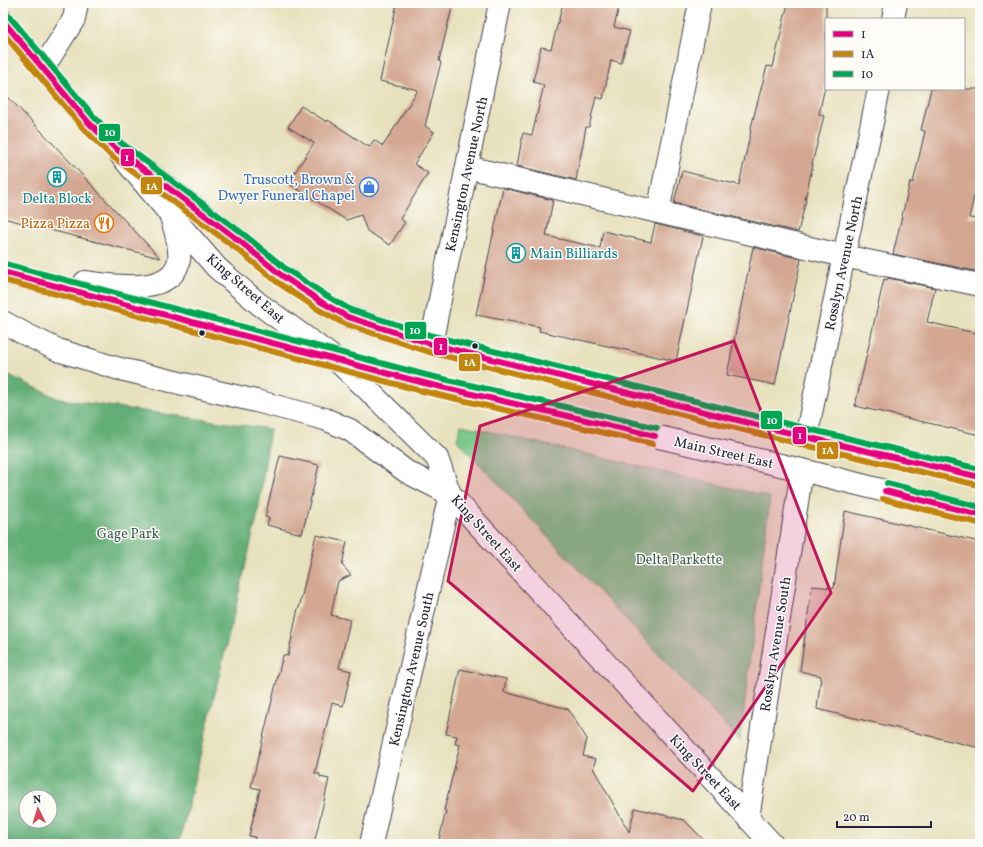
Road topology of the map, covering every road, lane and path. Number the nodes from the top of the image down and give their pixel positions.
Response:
1 (77, 3) edge
2 (500, 3) edge
3 (700, 3) edge
4 (896, 3) edge
5 (893, 18) edge
6 (3, 21) edge
7 (43, 68) junction
8 (879, 90) edge
9 (115, 148) junction
10 (467, 167) junction
11 (658, 212) junction
12 (170, 214) junction
13 (844, 256) junction
14 (9, 274) edge
15 (980, 285) edge
16 (3, 322) edge
17 (430, 344) junction
18 (334, 358) junction
19 (806, 437) junction
20 (802, 470) junction
21 (980, 477) edge
22 (450, 494) junction
23 (980, 515) edge
24 (748, 818) junction
25 (371, 844) edge
26 (772, 844) edge

1 - 7 main road
2 - 10 main road, Kensington Avenue North
3 - 11 main road
4 - 5 main road
6 - 7 main road, King Street East
7 - 9 main road, King Street East
8 - 13 main road, Rosslyn Avenue North
9 - 12 main road, King Street East
9 - 17 main road
10 - 11 main road
10 - 17 main road, Kensington Avenue North
11 - 13 main road
12 - 14 main road
12 - 18 main road, King Street East
13 - 15 main road
13 - 19 main road, Rosslyn Avenue North
14 - 18 main road, Main Street East
16 - 22 main road
17 - 19 main road
18 - 20 main road, Main Street East
18 - 22 main road, King Street East
19 - 21 main road
20 - 23 main road, Main Street East
20 - 24 main road, Rosslyn Avenue South
22 - 24 main road, King Street East
22 - 25 main road, Kensington Avenue South
24 - 26 main road, King Street East

